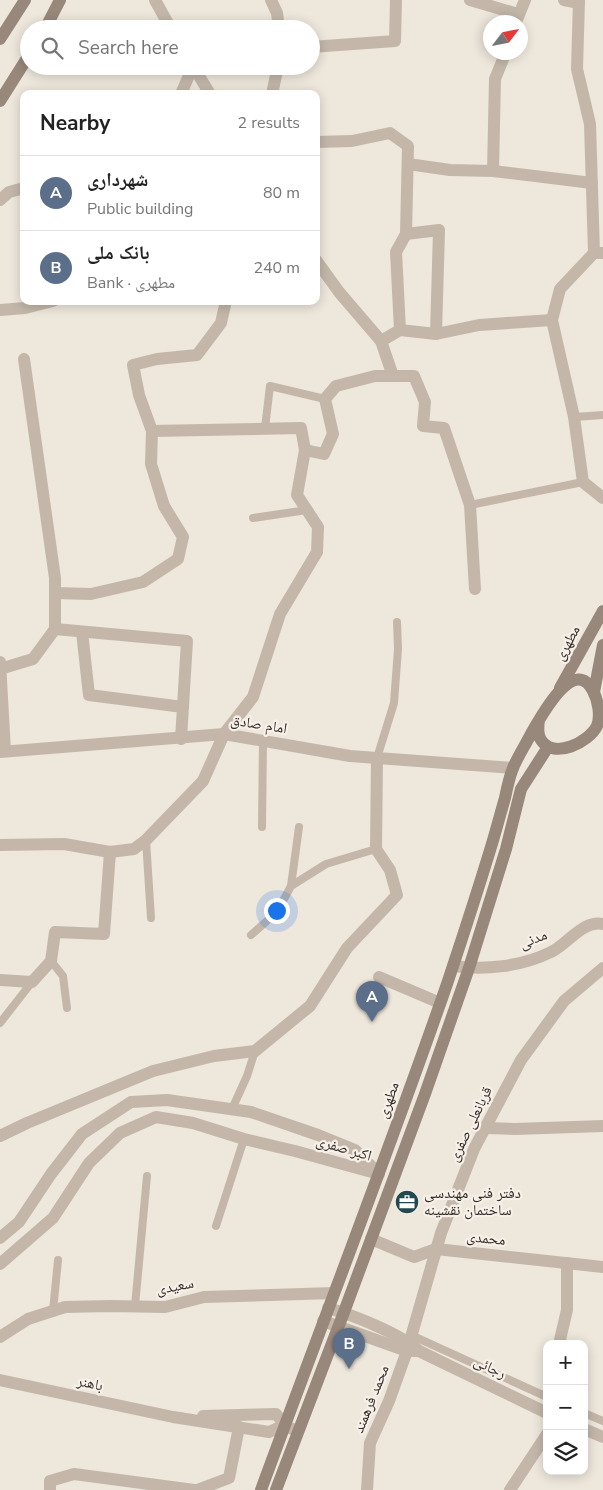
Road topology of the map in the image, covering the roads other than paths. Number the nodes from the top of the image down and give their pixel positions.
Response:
1 (24, 0) edge
2 (60, 0) edge
3 (271, 0) edge
4 (396, 0) edge
5 (473, 0) edge
6 (525, 0) edge
7 (564, 0) edge
8 (157, 1) edge
9 (579, 2) edge
10 (510, 15) edge
11 (518, 15) edge
12 (50, 20) edge
13 (166, 20) edge
14 (277, 20) edge
15 (0, 39) edge
16 (320, 46) edge
17 (503, 60) edge
18 (20, 69) edge
19 (189, 75) edge
20 (198, 75) edge
21 (276, 75) edge
22 (183, 90) edge
23 (208, 90) edge
24 (273, 90) edge
25 (0, 101) edge
26 (320, 142) edge
27 (408, 164) junction
28 (492, 171) junction
29 (592, 183) junction
30 (20, 189) edge
31 (0, 200) edge
32 (406, 234) junction
33 (598, 253) edge
34 (320, 265) edge
35 (37, 305) edge
36 (225, 305) edge
37 (0, 310) edge
38 (552, 320) junction
39 (400, 330) junction
40 (436, 334) junction
41 (381, 341) junction
42 (24, 358) dead end
43 (393, 376) junction
44 (325, 399) junction
45 (603, 416) edge
46 (574, 417) junction
47 (265, 428) junction
48 (152, 431) junction
49 (304, 450) junction
50 (583, 482) junction
51 (603, 498) edge
52 (470, 505) junction
53 (307, 510) junction
54 (253, 518) dead end
55 (475, 589) dead end
56 (56, 593) junction
57 (603, 611) edge
58 (397, 622) dead end
59 (55, 629) junction
60 (82, 632) junction
61 (603, 645) edge
62 (0, 667) edge
63 (559, 690) junction
64 (594, 692) junction
65 (183, 706) junction
66 (539, 720) junction
67 (600, 730) edge
68 (224, 734) junction
69 (181, 739) junction
70 (263, 741) junction
71 (548, 747) junction
72 (2, 752) edge
73 (377, 758) junction
74 (513, 768) junction
75 (530, 775) junction
76 (262, 827) dead end
77 (299, 827) dead end
78 (146, 840) junction
79 (0, 845) edge
80 (376, 849) junction
81 (110, 852) junction
82 (292, 886) junction
83 (151, 918) dead end
84 (603, 924) edge
85 (251, 935) dead end
86 (51, 961) junction
87 (453, 966) junction
88 (469, 968) junction
89 (603, 968) edge
90 (379, 977) dead end
91 (0, 980) edge
92 (32, 982) junction
93 (440, 1003) junction
94 (67, 1008) dead end
95 (1, 1020) edge
96 (255, 1051) junction
97 (232, 1109) junction
98 (603, 1126) edge
99 (486, 1128) junction
100 (0, 1136) edge
101 (244, 1139) junction
102 (379, 1174) junction
103 (147, 1176) dead end
104 (393, 1180) junction
105 (216, 1226) dead end
106 (0, 1238) edge
107 (371, 1239) junction
108 (436, 1249) junction
109 (58, 1260) dead end
110 (567, 1263) junction
111 (0, 1264) edge
112 (603, 1267) edge
113 (334, 1293) junction
114 (135, 1306) junction
115 (328, 1308) junction
116 (53, 1311) junction
117 (344, 1312) junction
118 (323, 1321) junction
119 (339, 1326) junction
120 (0, 1337) edge
121 (560, 1340) edge
122 (412, 1345) junction
123 (0, 1380) edge
124 (543, 1395) edge
125 (543, 1409) edge
126 (588, 1414) edge
127 (174, 1417) junction
128 (603, 1420) edge
129 (285, 1425) junction
130 (240, 1427) junction
131 (586, 1430) edge
132 (298, 1432) junction
133 (603, 1437) edge
134 (543, 1440) edge
135 (50, 1490) edge
136 (195, 1490) edge
137 (261, 1490) edge
138 (276, 1490) edge
139 (367, 1490) edge
140 (510, 1490) edge

1 - 15 main road
2 - 12 main road
3 - 14 street
4 - 16 street
5 - 10 street
6 - 11 street
7 - 9 street
8 - 13 street
9 - 29 street
17 - 28 street
18 - 25 main road
19 - 22 street
20 - 23 street
21 - 24 street
26 - 27 street
27 - 28 street
27 - 32 street
28 - 29 street
29 - 33 street
30 - 31 street
32 - 39 street
32 - 40 street
33 - 38 street
34 - 41 street
35 - 37 street
36 - 48 street
38 - 40 street
38 - 46 street
39 - 40 street
39 - 41 street
41 - 43 street
42 - 56 street
43 - 44 street
43 - 52 street
44 - 47 lane
44 - 49 street
45 - 46 lane
46 - 50 street
47 - 48 street
47 - 49 street
48 - 56 street
49 - 53 street
50 - 51 street
50 - 52 lane
52 - 55 street
53 - 54 lane
53 - 68 street
56 - 59 street
57 - 63 main road, مطهری
58 - 73 lane
59 - 60 street
59 - 62 street
60 - 65 street
60 - 65 street
61 - 64 main road
62 - 72 street
63 - 64 main road
63 - 66 main road
64 - 67 main road
65 - 69 street
66 - 71 main road
66 - 74 main road, مطهری
67 - 71 main road
68 - 69 street, امام صادق
68 - 70 street, امام صادق
68 - 78 street
69 - 72 street, امام صادق
70 - 73 street, امام صادق
70 - 76 lane
71 - 75 main road
73 - 74 street, امام صادق
73 - 80 street
74 - 75 main road
74 - 87 main road, مطهری
75 - 88 main road
77 - 82 lane
78 - 81 street
78 - 83 lane
79 - 81 street
80 - 82 lane
80 - 96 street
81 - 86 street
82 - 85 lane
84 - 88 street, مدنی
86 - 92 street
86 - 94 lane
87 - 88 street, مدنی
87 - 93 main road, مطهری
88 - 104 main road
89 - 99 street, قربانعلی صفری
90 - 93 street
91 - 92 street
92 - 95 lane
93 - 102 main road, مطهری
96 - 97 lane
96 - 100 street
97 - 102 street, اکبر صفری
97 - 106 street, اکبر صفری
98 - 99 street
99 - 108 street, قربانعلی صفری
101 - 102 street, اکبر صفری
101 - 105 lane
101 - 111 street, اکبر صفری
102 - 104 main road
102 - 113 main road, مطهری
103 - 114 lane
104 - 107 main road
107 - 108 street, محمدی
107 - 117 main road
108 - 110 street, محمدی
108 - 122 street, قربانعلی صفری
109 - 116 lane
110 - 112 street, محمدی
110 - 121 street
113 - 114 street, سعیدی
113 - 115 main road, مطهری
114 - 116 street, سعیدی
115 - 117 street
115 - 118 main road, مطهری
116 - 120 street, سعیدی
117 - 119 main road
117 - 122 street
118 - 119 street
118 - 129 main road, مطهری
119 - 122 street
119 - 132 main road
122 - 124 lane
122 - 125 street, رجائی
122 - 139 street, محمد فرهمند
123 - 127 street, باهنر
126 - 128 lane
127 - 129 street
127 - 130 street
129 - 130 street
129 - 132 street
129 - 137 main road, مطهری
130 - 136 street
131 - 133 street
132 - 138 main road
134 - 140 street
135 - 136 street

